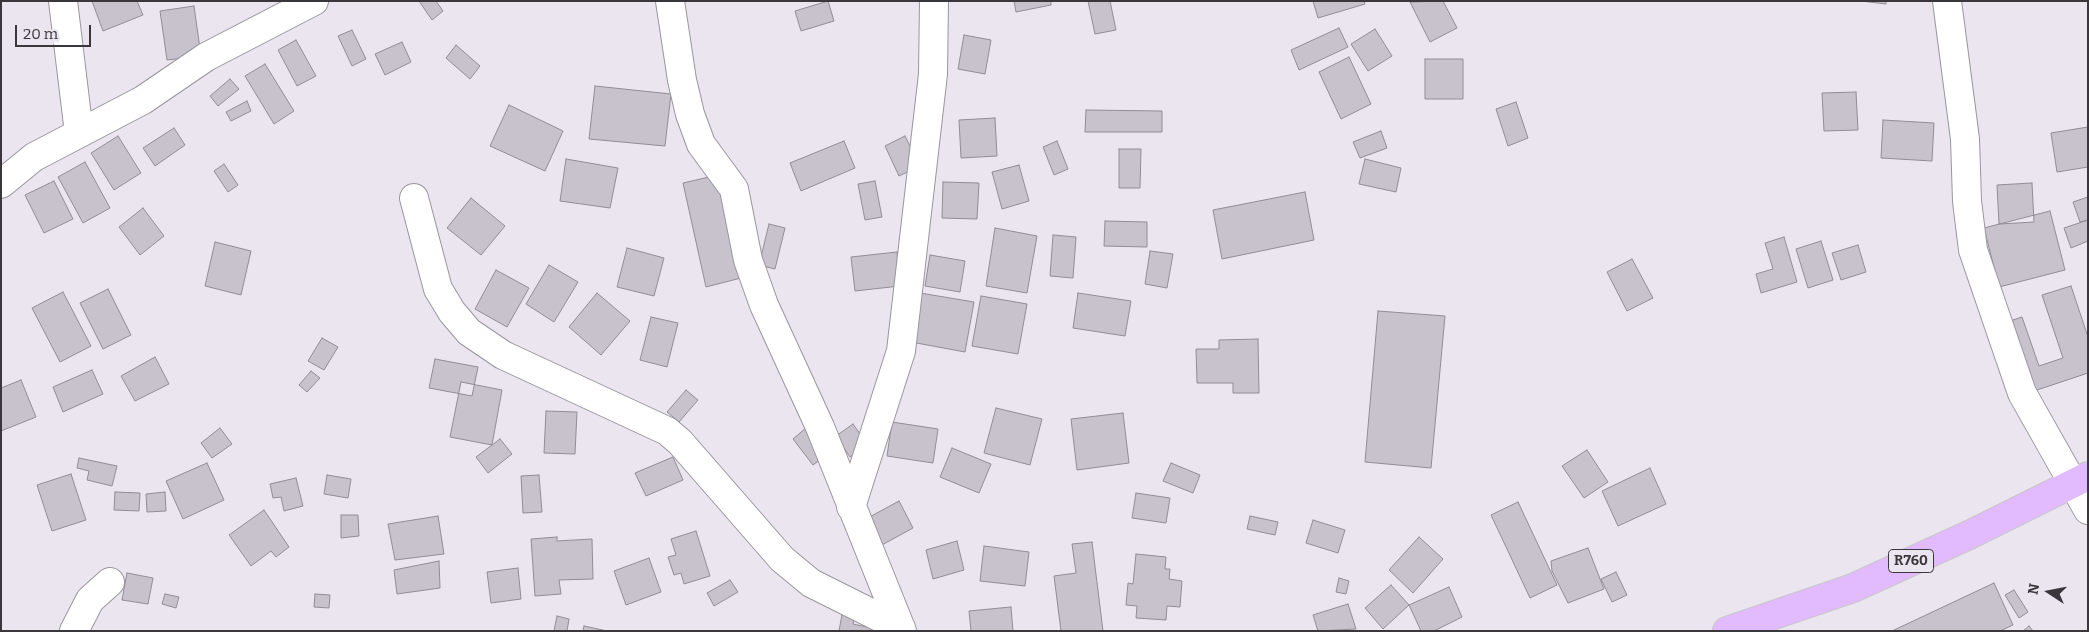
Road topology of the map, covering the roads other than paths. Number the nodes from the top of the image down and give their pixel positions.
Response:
1 (63, 1) edge
2 (314, 1) edge
3 (670, 1) edge
4 (934, 1) edge
5 (1948, 1) edge
6 (79, 133) junction
7 (1, 184) edge
8 (414, 198) dead end
9 (2081, 479) edge
10 (851, 507) junction
11 (2088, 510) edge
12 (110, 582) dead end
13 (901, 629) edge
14 (74, 631) edge
15 (1728, 631) edge

1 - 6 street
2 - 6 street
3 - 10 street
4 - 10 street
5 - 9 street
6 - 7 street
8 - 13 street
9 - 11 street
9 - 15 main road, R760
10 - 13 street
12 - 14 street

